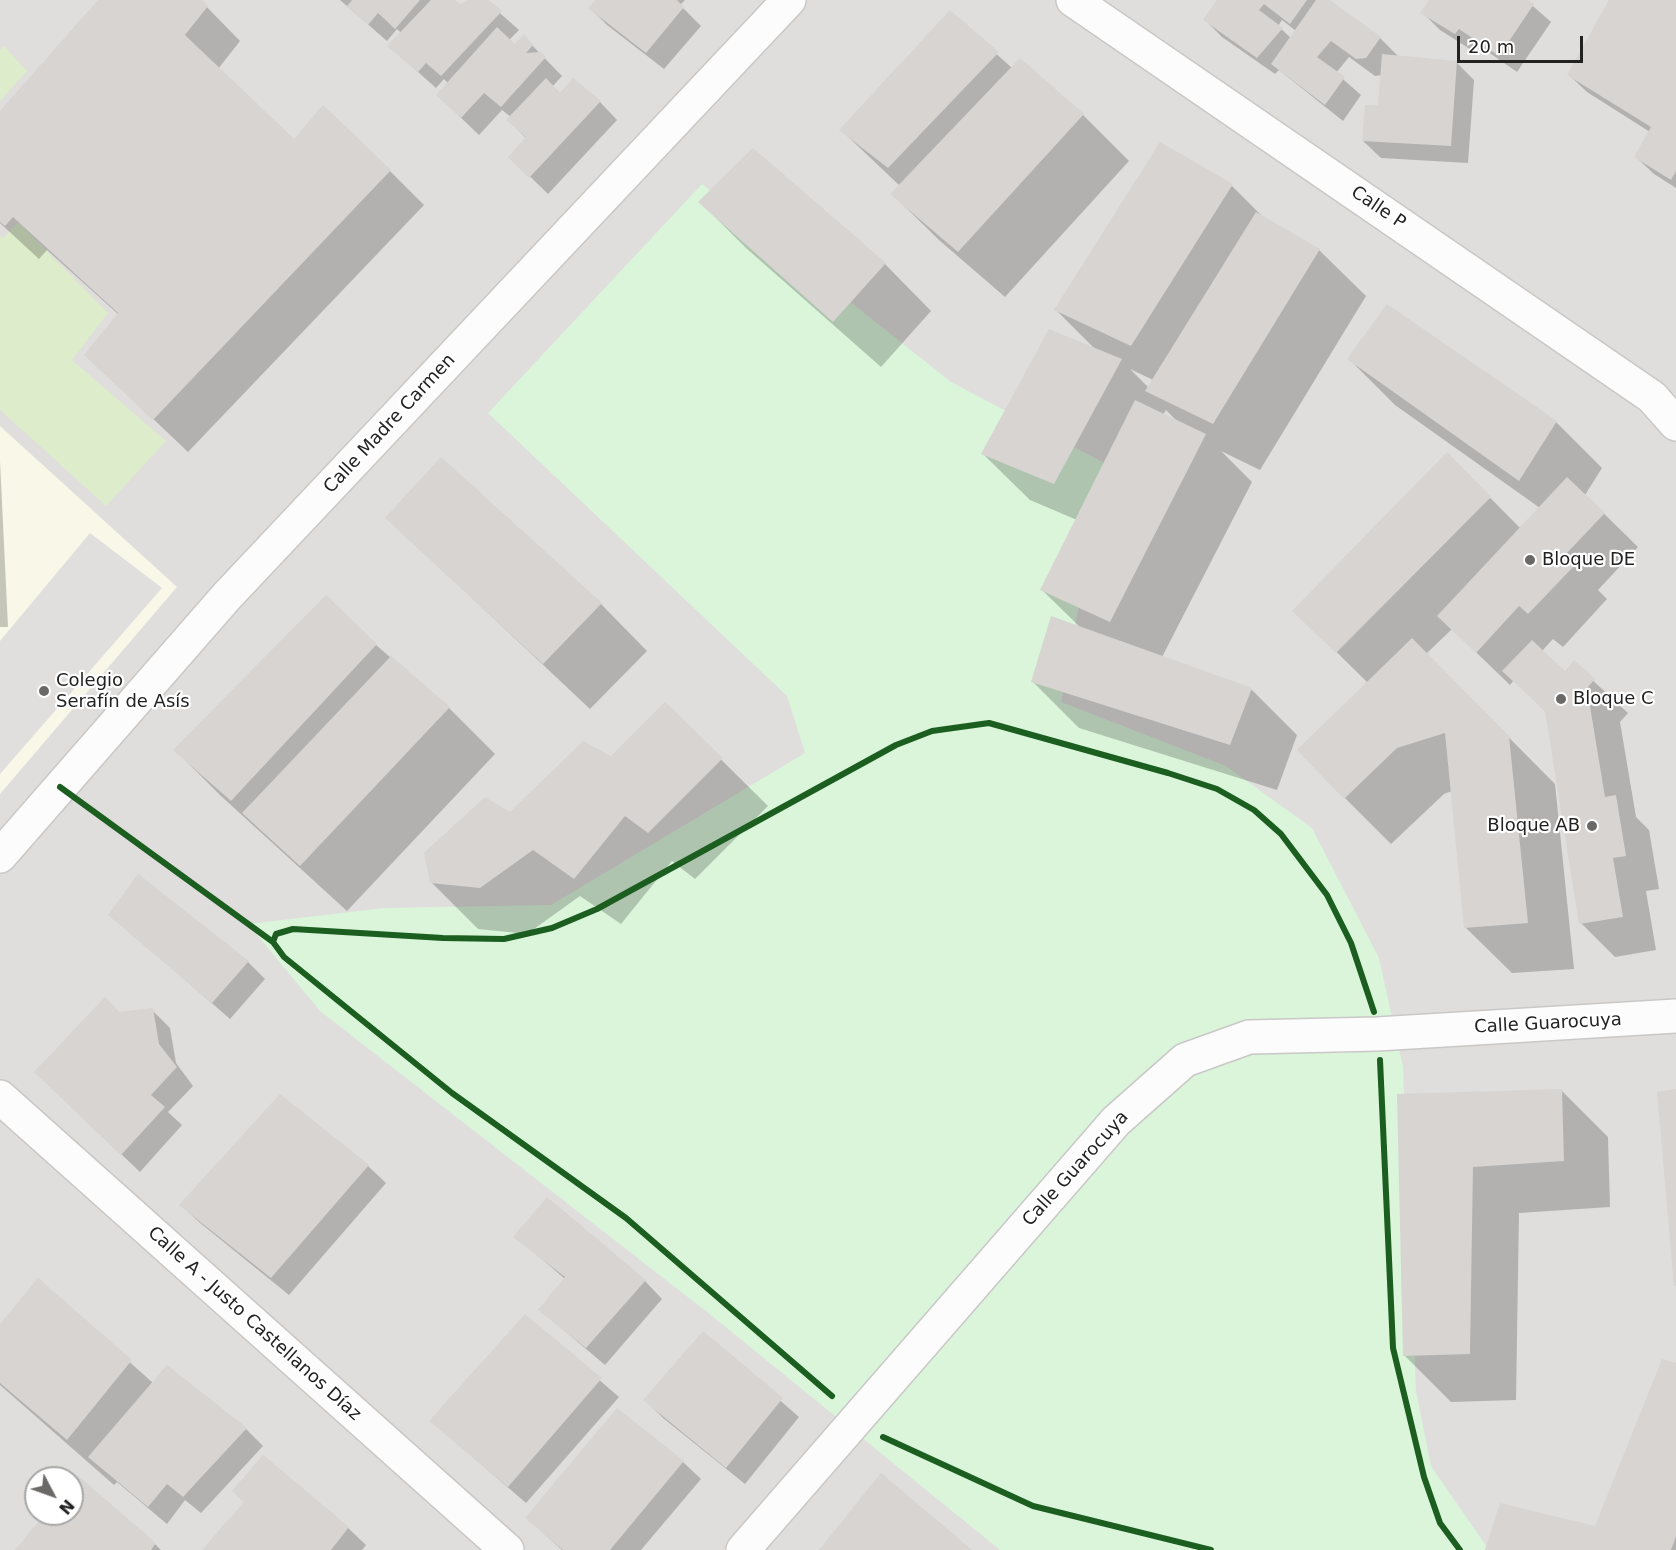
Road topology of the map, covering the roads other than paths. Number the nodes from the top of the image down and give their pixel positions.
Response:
1 (789, 0) edge
2 (1073, 0) edge
3 (1676, 424) edge
4 (0, 856) edge
5 (1676, 1016) edge
6 (0, 1097) edge
7 (507, 1550) edge
8 (743, 1550) edge

1 - 4 street, Calle Madre Carmen
2 - 3 street, Calle P
5 - 8 street, Calle Guarocuya
6 - 7 street, Calle A - Justo Castellanos Díaz

